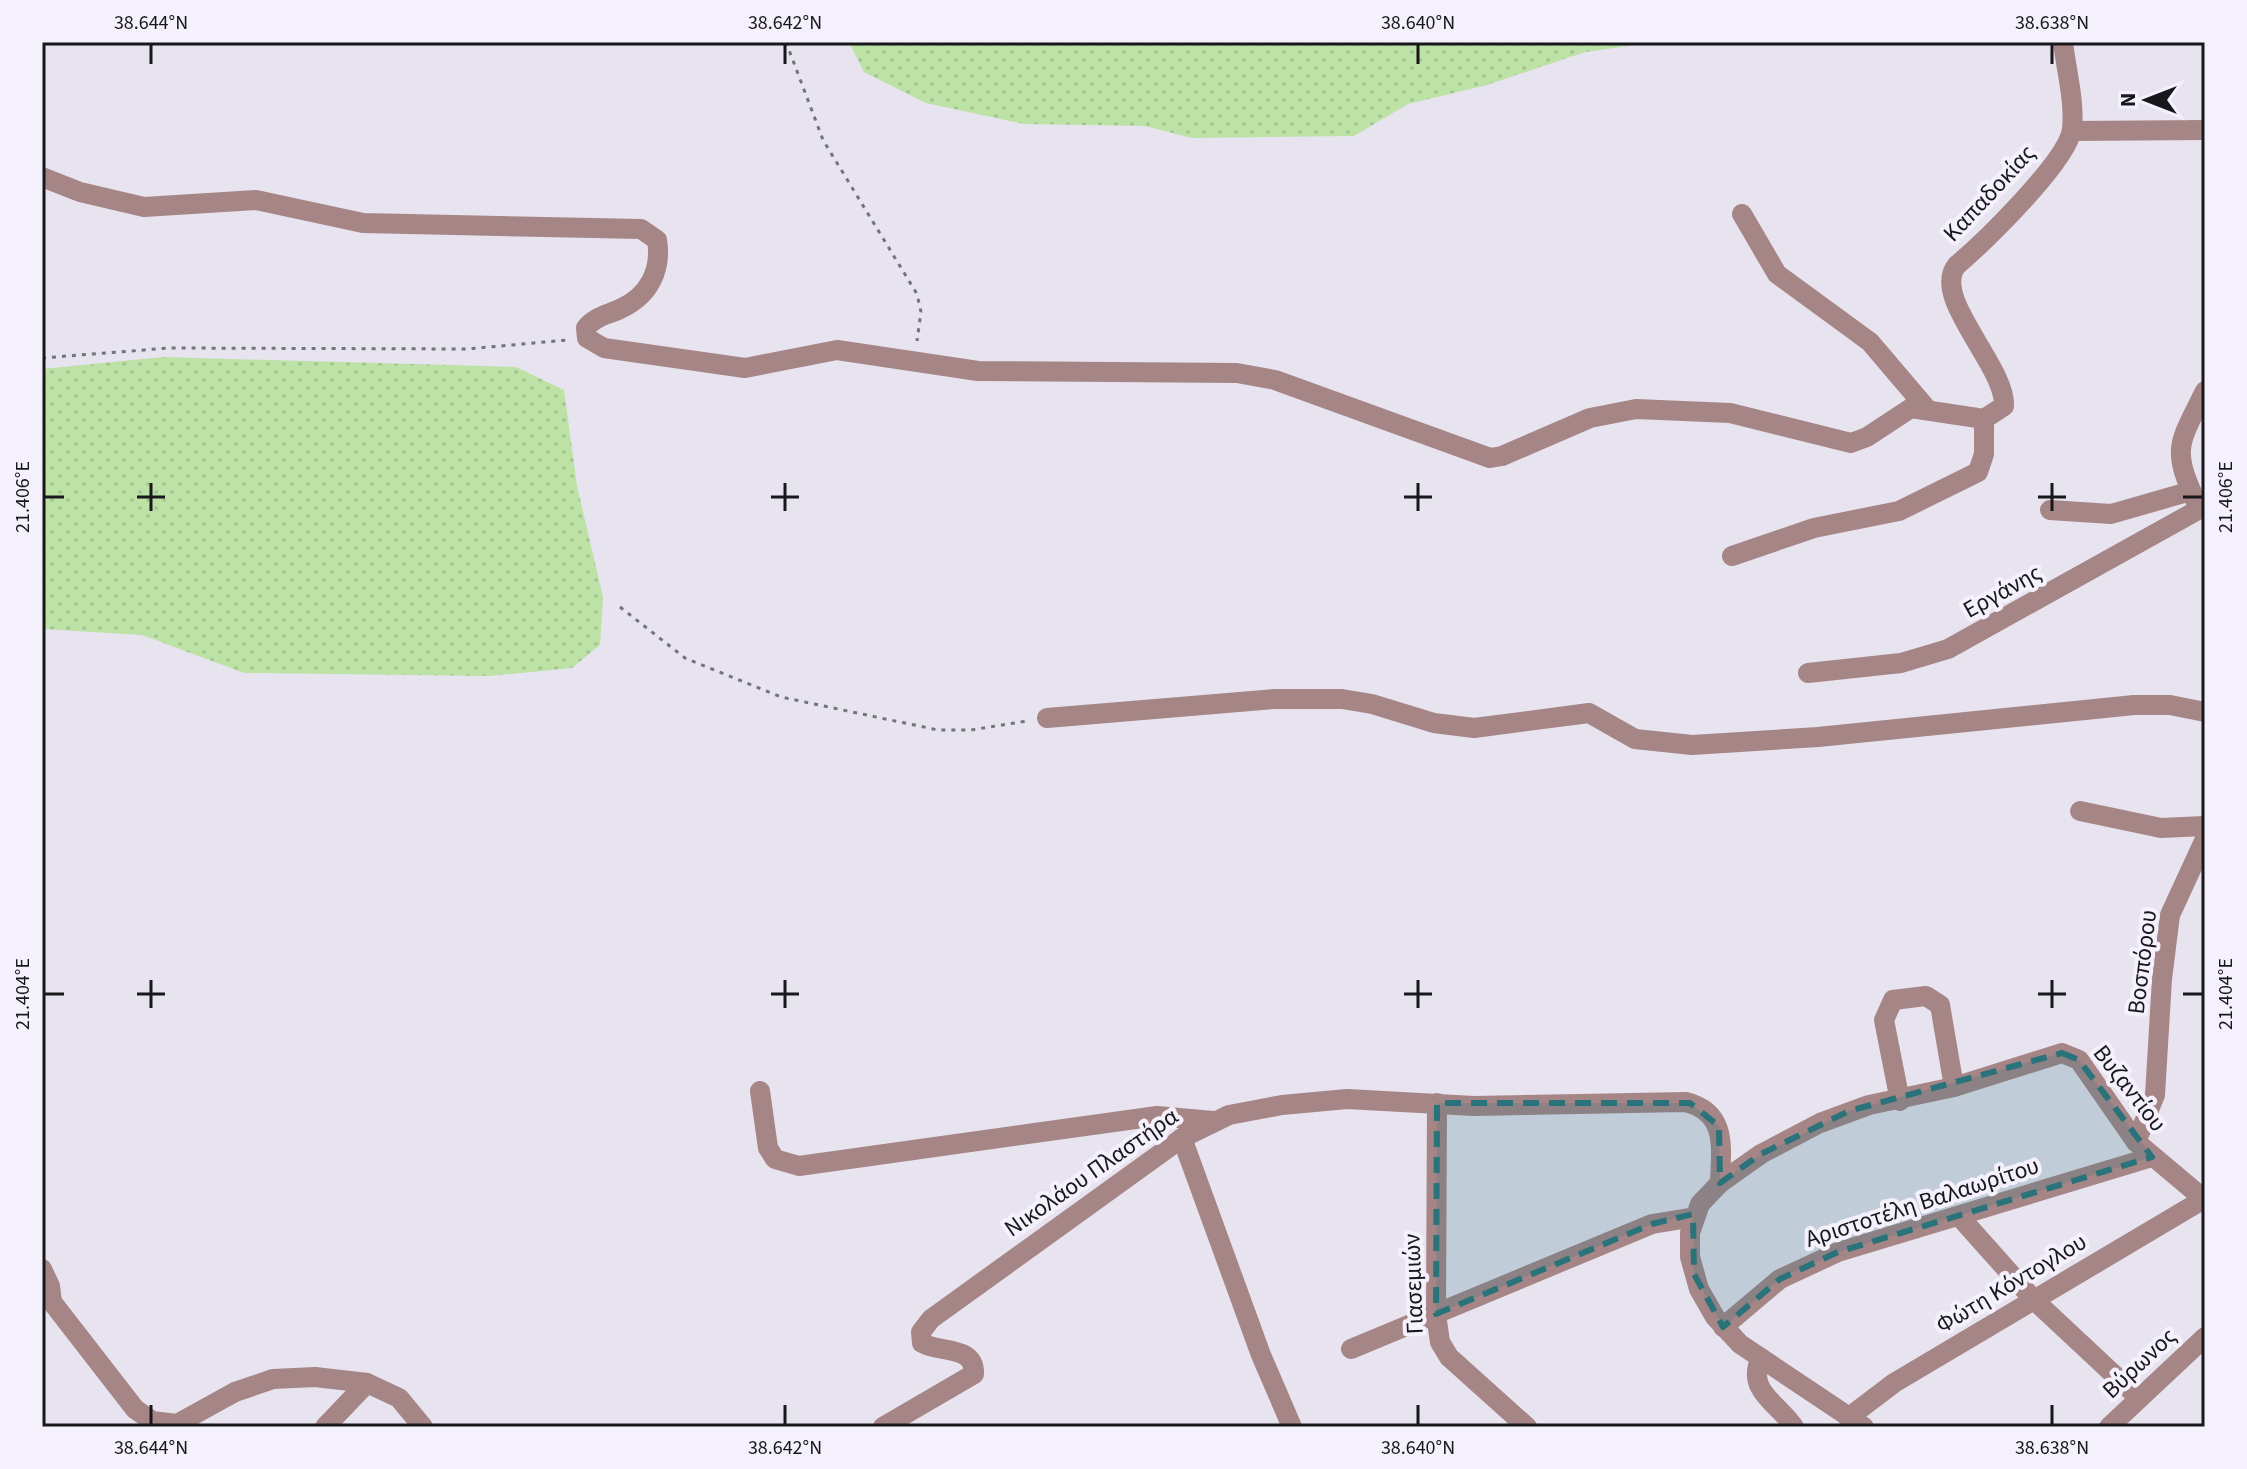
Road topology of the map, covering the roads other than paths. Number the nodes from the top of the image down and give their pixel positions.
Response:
1 (2063, 42) edge
2 (2205, 130) edge
3 (2072, 131) junction
4 (42, 177) edge
5 (1742, 214) dead end
6 (2205, 391) edge
7 (1927, 409) junction
8 (1984, 419) junction
9 (2198, 502) edge
10 (2050, 510) dead end
11 (1732, 556) dead end
12 (1808, 673) dead end
13 (2205, 712) edge
14 (1047, 718) road end
15 (2080, 811) dead end
16 (2205, 826) edge
17 (2205, 839) edge
18 (1954, 1087) junction
19 (760, 1091) dead end
20 (1900, 1101) junction
21 (1437, 1103) junction
22 (1213, 1121) junction
23 (1182, 1138) junction
24 (2136, 1142) junction
25 (2152, 1157) junction
26 (1720, 1183) junction
27 (2205, 1200) edge
28 (1959, 1216) junction
29 (1695, 1217) junction
30 (42, 1269) edge
31 (2033, 1299) junction
32 (1436, 1314) junction
33 (1723, 1327) junction
34 (2205, 1337) edge
35 (1351, 1349) dead end
36 (1761, 1358) junction
37 (367, 1383) junction
38 (2139, 1398) junction
39 (1856, 1422) edge
40 (325, 1427) edge
41 (423, 1427) edge
42 (883, 1427) edge
43 (1292, 1427) edge
44 (1527, 1427) edge
45 (1794, 1427) edge
46 (2109, 1427) edge

1 - 3 street
2 - 3 street
3 - 8 street, Καπαδοκίας
4 - 7 street
5 - 7 street
6 - 9 street
7 - 8 street
8 - 11 street
9 - 10 street
9 - 12 street, Εργάνης
13 - 14 street
15 - 16 street
17 - 24 street, Βοσπόρου
18 - 20 street
18 - 20 street
18 - 24 street, Βυζαντίου
19 - 22 street
20 - 26 street
21 - 22 street, Νικολάου Πλαστήρα
21 - 26 street, Νικολάου Πλαστήρα
21 - 32 street, Γιασεμιών
22 - 23 street, Νικολάου Πλαστήρα
23 - 42 street, Νικολάου Πλαστήρα
23 - 43 street
24 - 25 street, Βυζαντίου
25 - 27 street, Βυζαντίου
25 - 28 street, Αριστοτέλη Βαλαωρίτου
26 - 29 street
27 - 31 street, Φώτη Κόντογλου
28 - 31 street
28 - 33 street, Αριστοτέλη Βαλαωρίτου
29 - 32 street
29 - 33 street
30 - 37 street
31 - 38 street
31 - 39 street, Φώτη Κόντογλου
32 - 35 street
32 - 44 street, Γιασεμιών
33 - 36 street
34 - 38 street, Βύρωνος
36 - 39 street
36 - 45 street
37 - 40 street
37 - 41 street
38 - 46 street, Βύρωνος

